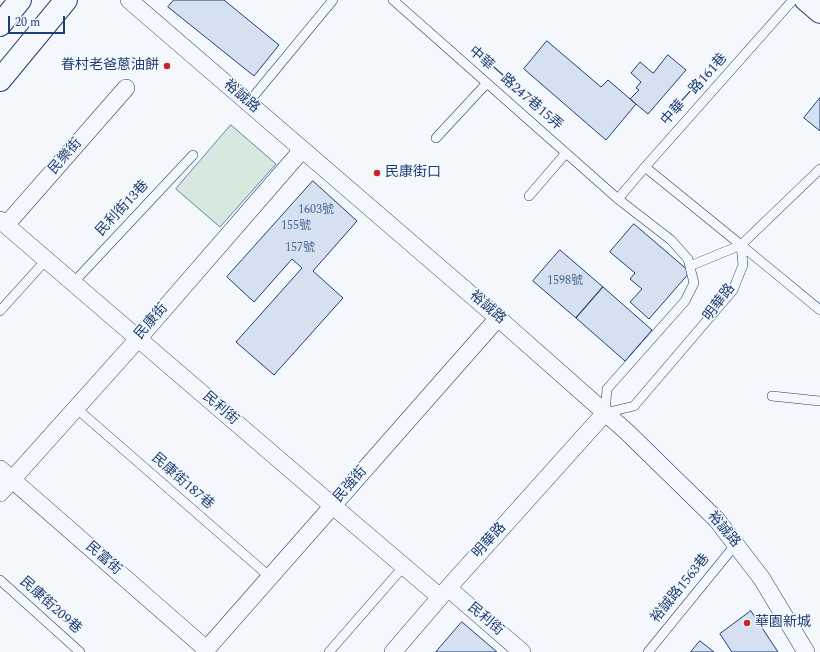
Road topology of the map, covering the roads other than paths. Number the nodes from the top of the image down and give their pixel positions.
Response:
1 (20, 0) edge
2 (66, 0) edge
3 (129, 0) edge
4 (333, 0) edge
5 (393, 0) edge
6 (793, 0) edge
7 (806, 0) edge
8 (820, 12) edge
9 (0, 24) edge
10 (0, 80) edge
11 (487, 83) junction
12 (126, 88) dead end
13 (248, 103) junction
14 (436, 138) dead end
15 (302, 150) junction
16 (566, 153) junction
17 (193, 155) dead end
18 (644, 167) junction
19 (820, 169) edge
20 (528, 196) dead end
21 (618, 199) junction
22 (3, 223) edge
23 (741, 245) junction
24 (46, 260) junction
25 (690, 266) junction
26 (73, 283) junction
27 (820, 310) edge
28 (0, 311) edge
29 (498, 318) junction
30 (138, 339) junction
31 (772, 396) dead end
32 (820, 401) edge
33 (76, 408) junction
34 (605, 413) junction
35 (6, 474) edge
36 (0, 493) edge
37 (333, 506) junction
38 (736, 544) junction
39 (404, 566) junction
40 (270, 577) junction
41 (0, 580) edge
42 (444, 593) junction
43 (205, 651) edge
44 (80, 652) edge
45 (329, 652) edge
46 (393, 652) edge
47 (522, 652) edge
48 (648, 652) edge
49 (806, 652) edge

1 - 9 street
2 - 10 street
3 - 13 street, 裕誠路
4 - 13 lane
5 - 11 lane, 中華一路247巷15弄
6 - 18 lane, 中華一路161巷
7 - 8 street
11 - 14 lane
11 - 16 lane, 中華一路247巷15弄
12 - 22 street, 民樂街
13 - 15 street, 裕誠路
15 - 29 street, 裕誠路
15 - 30 street, 民康街
16 - 20 lane
16 - 21 lane, 中華一路247巷15弄
17 - 26 lane, 民利街13巷
18 - 21 lane, 中華一路161巷
18 - 23 lane
19 - 23 lane
21 - 25 lane, 明華路
22 - 24 street, 民利街
23 - 25 lane
23 - 27 lane
23 - 34 lane, 明華路
24 - 26 street, 民利街
24 - 28 lane
25 - 34 lane, 明華路
26 - 30 street, 民利街
29 - 34 street, 裕誠路
29 - 37 street, 民強街
30 - 33 street, 民康街
30 - 37 street, 民利街
31 - 32 lane
33 - 35 street, 民康街
33 - 40 lane, 民康街187巷
34 - 38 street, 裕誠路
34 - 42 street, 明華路
35 - 36 street, 民康街
35 - 43 street, 民富街
37 - 39 street, 民利街
37 - 40 street, 民強街
38 - 48 lane, 裕誠路1563巷
38 - 49 street, 裕誠路
39 - 42 street, 民利街
39 - 45 lane
40 - 43 street, 民強街
41 - 44 lane, 民康街209巷
42 - 46 street, 明華路
42 - 47 street, 民利街

